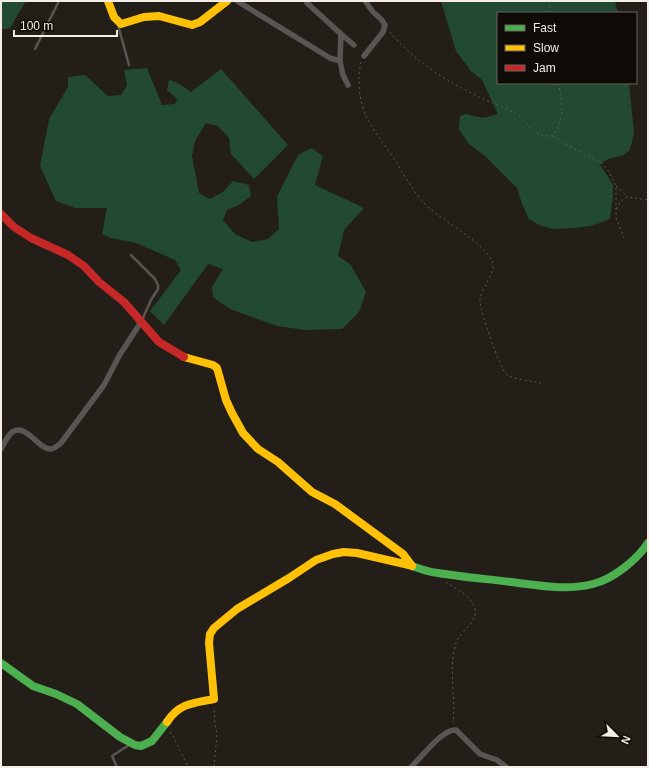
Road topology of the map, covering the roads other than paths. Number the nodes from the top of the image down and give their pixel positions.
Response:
1 (59, 1) edge
2 (108, 1) edge
3 (227, 1) edge
4 (237, 1) edge
5 (365, 1) edge
6 (308, 3) dead end
7 (117, 23) junction
8 (341, 34) junction
9 (354, 45) dead end
10 (35, 49) dead end
11 (364, 56) road end
12 (340, 61) junction
13 (129, 65) dead end
14 (348, 85) dead end
15 (1, 214) edge
16 (131, 255) dead end
17 (141, 322) junction
18 (1, 449) edge
19 (648, 543) edge
20 (412, 566) junction
21 (1, 662) edge
22 (131, 744) junction
23 (117, 767) edge
24 (411, 767) edge
25 (506, 767) edge

1 - 10 lane
2 - 7 street
3 - 7 street
4 - 12 street
5 - 11 street
6 - 8 street
7 - 13 lane
8 - 9 street
8 - 12 street
12 - 14 street
15 - 17 street
16 - 17 lane
17 - 18 street
17 - 20 street
19 - 20 street
20 - 22 street
21 - 22 street
22 - 23 lane
24 - 25 street

